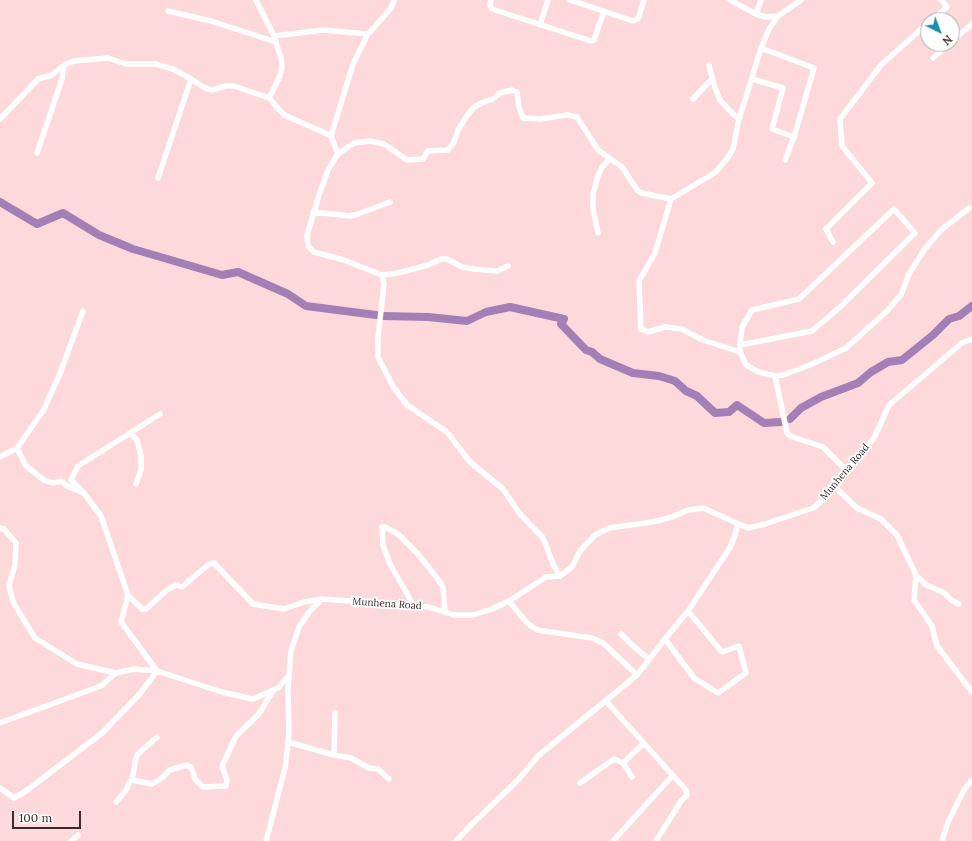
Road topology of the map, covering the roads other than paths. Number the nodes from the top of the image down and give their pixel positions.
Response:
1 (256, 0) edge
2 (394, 0) edge
3 (491, 0) edge
4 (548, 0) edge
5 (570, 0) edge
6 (644, 0) edge
7 (730, 0) edge
8 (762, 0) edge
9 (801, 0) edge
10 (941, 0) edge
11 (168, 11) dead end
12 (604, 12) junction
13 (941, 12) edge
14 (756, 14) junction
15 (778, 16) junction
16 (972, 24) edge
17 (540, 25) junction
18 (920, 30) edge
19 (368, 34) junction
20 (960, 34) edge
21 (274, 36) junction
22 (276, 42) junction
23 (761, 48) junction
24 (940, 52) edge
25 (933, 58) dead end
26 (64, 65) junction
27 (709, 65) dead end
28 (191, 79) junction
29 (712, 79) junction
30 (752, 79) junction
31 (269, 98) junction
32 (692, 99) dead end
33 (0, 119) edge
34 (739, 119) junction
35 (331, 136) junction
36 (794, 137) junction
37 (37, 152) dead end
38 (338, 154) junction
39 (610, 159) junction
40 (785, 160) dead end
41 (158, 178) dead end
42 (671, 199) junction
43 (390, 202) dead end
44 (969, 208) dead end
45 (313, 212) junction
46 (598, 233) dead end
47 (833, 242) dead end
48 (508, 266) dead end
49 (382, 275) junction
50 (83, 312) dead end
51 (972, 339) edge
52 (740, 345) junction
53 (740, 352) junction
54 (775, 376) junction
55 (160, 414) dead end
56 (130, 433) junction
57 (18, 448) junction
58 (0, 457) edge
59 (847, 471) junction
60 (136, 484) dead end
61 (834, 486) junction
62 (83, 492) junction
63 (738, 524) junction
64 (0, 528) edge
65 (916, 575) junction
66 (560, 576) junction
67 (128, 594) junction
68 (322, 599) junction
69 (509, 601) junction
70 (959, 604) dead end
71 (414, 606) junction
72 (688, 611) junction
73 (445, 612) junction
74 (621, 634) dead end
75 (665, 639) junction
76 (649, 659) junction
77 (158, 671) junction
78 (116, 673) junction
79 (289, 674) junction
80 (637, 675) junction
81 (273, 691) junction
82 (972, 692) edge
83 (606, 701) junction
84 (335, 713) dead end
85 (0, 722) edge
86 (157, 737) dead end
87 (288, 742) junction
88 (644, 743) junction
89 (334, 755) junction
90 (623, 763) junction
91 (673, 775) junction
92 (632, 777) dead end
93 (389, 779) dead end
94 (132, 780) junction
95 (972, 780) edge
96 (580, 783) dead end
97 (0, 788) edge
98 (116, 802) dead end
99 (78, 835) dead end
100 (71, 841) edge
101 (266, 841) edge
102 (456, 841) edge
103 (613, 841) edge
104 (656, 841) edge
105 (942, 841) edge

1 - 21 street
2 - 19 street
3 - 17 street
4 - 17 street
5 - 12 street
6 - 12 street
7 - 14 street
8 - 14 street
9 - 15 street
10 - 13 street
11 - 22 street
12 - 17 street
14 - 15 street
15 - 23 street
16 - 20 street
18 - 47 street
19 - 21 street
19 - 35 street
21 - 22 street
22 - 31 street
23 - 30 street
23 - 36 street
24 - 25 street
26 - 28 street
26 - 33 street
26 - 37 street
27 - 29 street
28 - 31 street
28 - 41 street
29 - 32 street
29 - 34 street
30 - 34 street
30 - 36 street
31 - 35 street
34 - 42 street
35 - 38 street
36 - 40 street
38 - 39 street
38 - 45 street
39 - 42 street
39 - 46 street
42 - 53 street
43 - 45 street
44 - 54 street
45 - 49 street
48 - 49 street
49 - 66 street
50 - 57 street
51 - 59 street, Munhena Road
52 - 52 street
52 - 53 street
53 - 54 street
54 - 59 street
55 - 56 street
56 - 60 street
56 - 62 street
57 - 58 street
57 - 62 street
59 - 61 street, Munhena Road
61 - 63 street, Munhena Road
61 - 65 street
62 - 67 street
63 - 66 street, Munhena Road
63 - 72 street
64 - 78 street
65 - 70 street
65 - 82 street
66 - 69 street, Munhena Road
67 - 68 street, Munhena Road
67 - 77 street
68 - 71 street, Munhena Road
68 - 79 street
69 - 73 street, Munhena Road
69 - 80 street
71 - 73 street, Munhena Road
71 - 73 street
72 - 75 street
72 - 75 street
74 - 76 street
75 - 76 street
76 - 80 street
77 - 78 street
77 - 81 street
77 - 97 street
78 - 85 street
79 - 81 street
79 - 87 street
80 - 83 street
81 - 94 street
83 - 88 street
83 - 102 street
84 - 89 street
86 - 94 street
87 - 89 street
87 - 101 street
88 - 90 street
88 - 91 street
89 - 93 street
90 - 92 street
90 - 96 street
91 - 103 street
91 - 104 street
94 - 98 street
95 - 105 street
99 - 100 street

